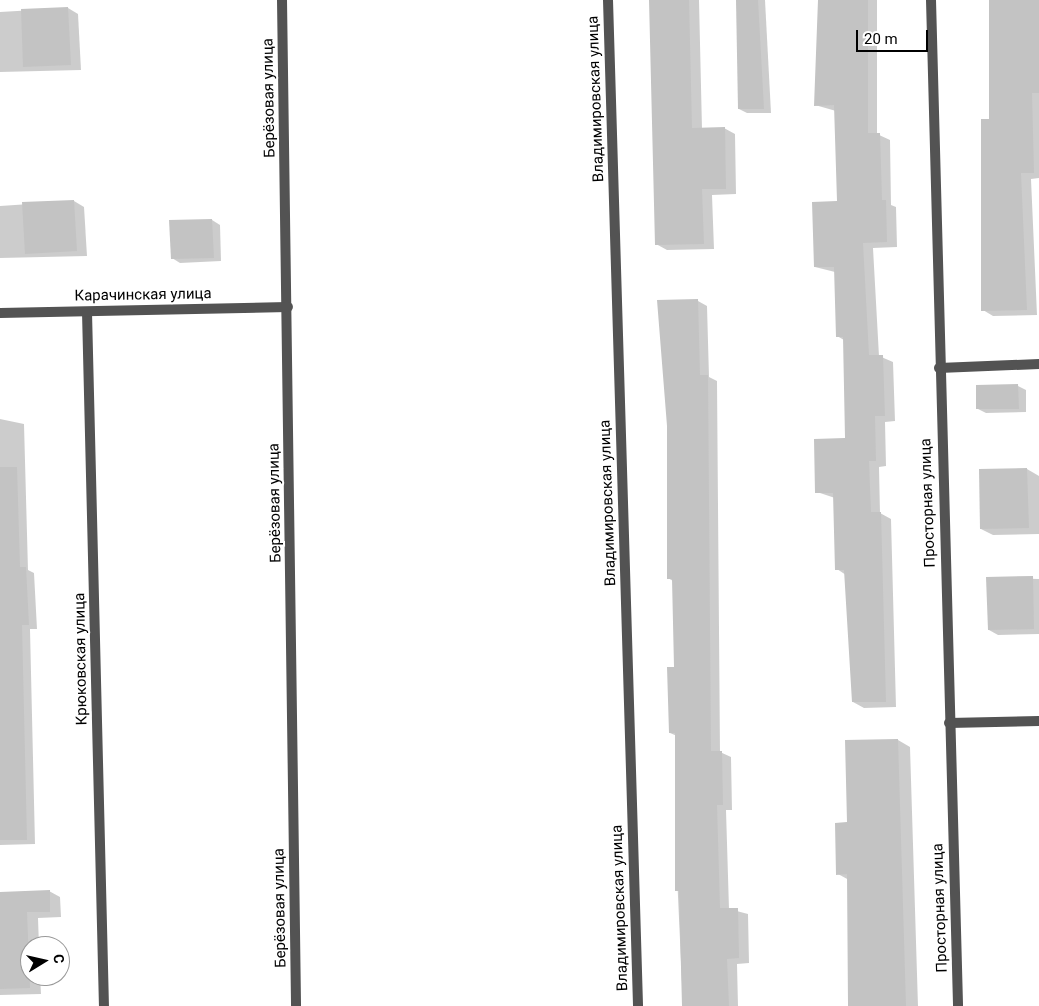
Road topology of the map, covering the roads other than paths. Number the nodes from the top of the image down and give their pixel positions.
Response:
1 (282, 0) edge
2 (608, 0) edge
3 (932, 0) edge
4 (288, 307) junction
5 (87, 312) junction
6 (0, 313) edge
7 (1039, 364) edge
8 (940, 368) junction
9 (1039, 720) edge
10 (949, 723) junction
11 (104, 1006) edge
12 (296, 1006) edge
13 (638, 1006) edge
14 (958, 1006) edge

1 - 4 street, Берёзовая улица
2 - 13 street, Владимировская улица
3 - 8 street, Просторная улица
4 - 5 street, Карачинская улица
4 - 12 street, Берёзовая улица
5 - 6 street, Карачинская улица
5 - 11 street, Крюковская улица
7 - 8 street
8 - 10 street, Просторная улица
9 - 10 street
10 - 14 street, Просторная улица

